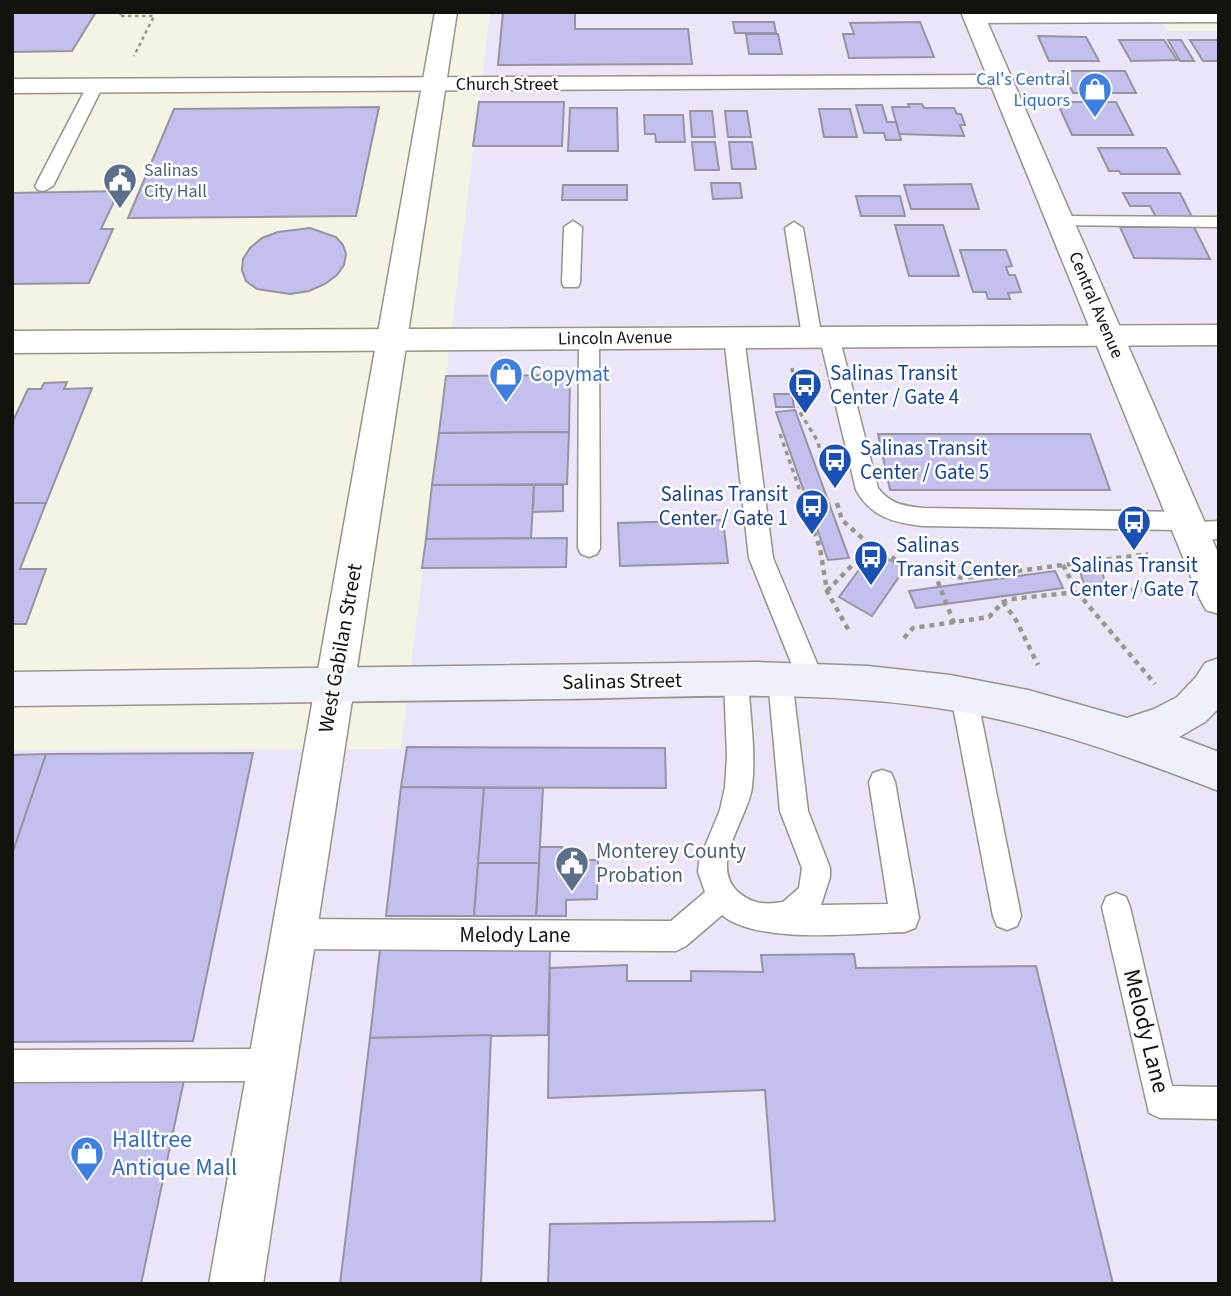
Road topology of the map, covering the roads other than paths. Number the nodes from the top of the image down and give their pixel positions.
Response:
1 (446, 12) edge
2 (973, 14) edge
3 (1219, 15) edge
4 (1001, 82) junction
5 (435, 84) junction
6 (12, 86) edge
7 (95, 86) junction
8 (44, 186) dead end
9 (1060, 221) junction
10 (1219, 222) edge
11 (573, 227) dead end
12 (794, 228) dead end
13 (571, 283) dead end
14 (1109, 335) junction
15 (1219, 335) edge
16 (820, 336) junction
17 (734, 337) junction
18 (589, 339) junction
19 (392, 341) junction
20 (12, 342) edge
21 (1199, 527) edge
22 (589, 548) dead end
23 (1219, 599) edge
24 (1219, 675) edge
25 (736, 679) junction
26 (795, 679) junction
27 (334, 686) junction
28 (12, 689) edge
29 (964, 696) junction
30 (1126, 737) junction
31 (1219, 772) edge
32 (882, 782) dead end
33 (723, 895) junction
34 (1116, 907) dead end
35 (1007, 916) dead end
36 (772, 920) junction
37 (292, 934) junction
38 (272, 1065) junction
39 (12, 1066) edge
40 (1219, 1103) edge
41 (236, 1284) edge

1 - 5 street, West Gabilan Street
2 - 3 street
2 - 4 street, Central Avenue
4 - 5 street, Church Street
4 - 9 street, Central Avenue
5 - 7 street, Church Street
5 - 19 street, West Gabilan Street
6 - 7 street, Church Street
7 - 8 lane
9 - 10 lane
9 - 14 street, Central Avenue
11 - 13 lane
12 - 16 lane
14 - 15 street, Lincoln Avenue
14 - 16 street, Lincoln Avenue
14 - 21 street, Central Avenue
16 - 17 street, Lincoln Avenue
16 - 21 lane
17 - 18 street, Lincoln Avenue
17 - 26 lane
18 - 19 street, Lincoln Avenue
18 - 22 lane
19 - 20 street, Lincoln Avenue
19 - 27 street, West Gabilan Street
21 - 23 street, Central Avenue
24 - 30 main road
25 - 26 main road, Salinas Street
25 - 27 main road, Salinas Street
25 - 33 lane
26 - 29 main road, Salinas Street
26 - 36 lane
27 - 28 main road, Salinas Street
27 - 37 street, West Gabilan Street
29 - 30 main road, Salinas Street
29 - 35 lane
30 - 31 main road, Salinas Street
32 - 36 lane
33 - 36 lane
33 - 37 lane, Melody Lane
34 - 40 lane, Melody Lane
37 - 38 street, West Gabilan Street
38 - 39 lane
38 - 41 street, West Gabilan Street

